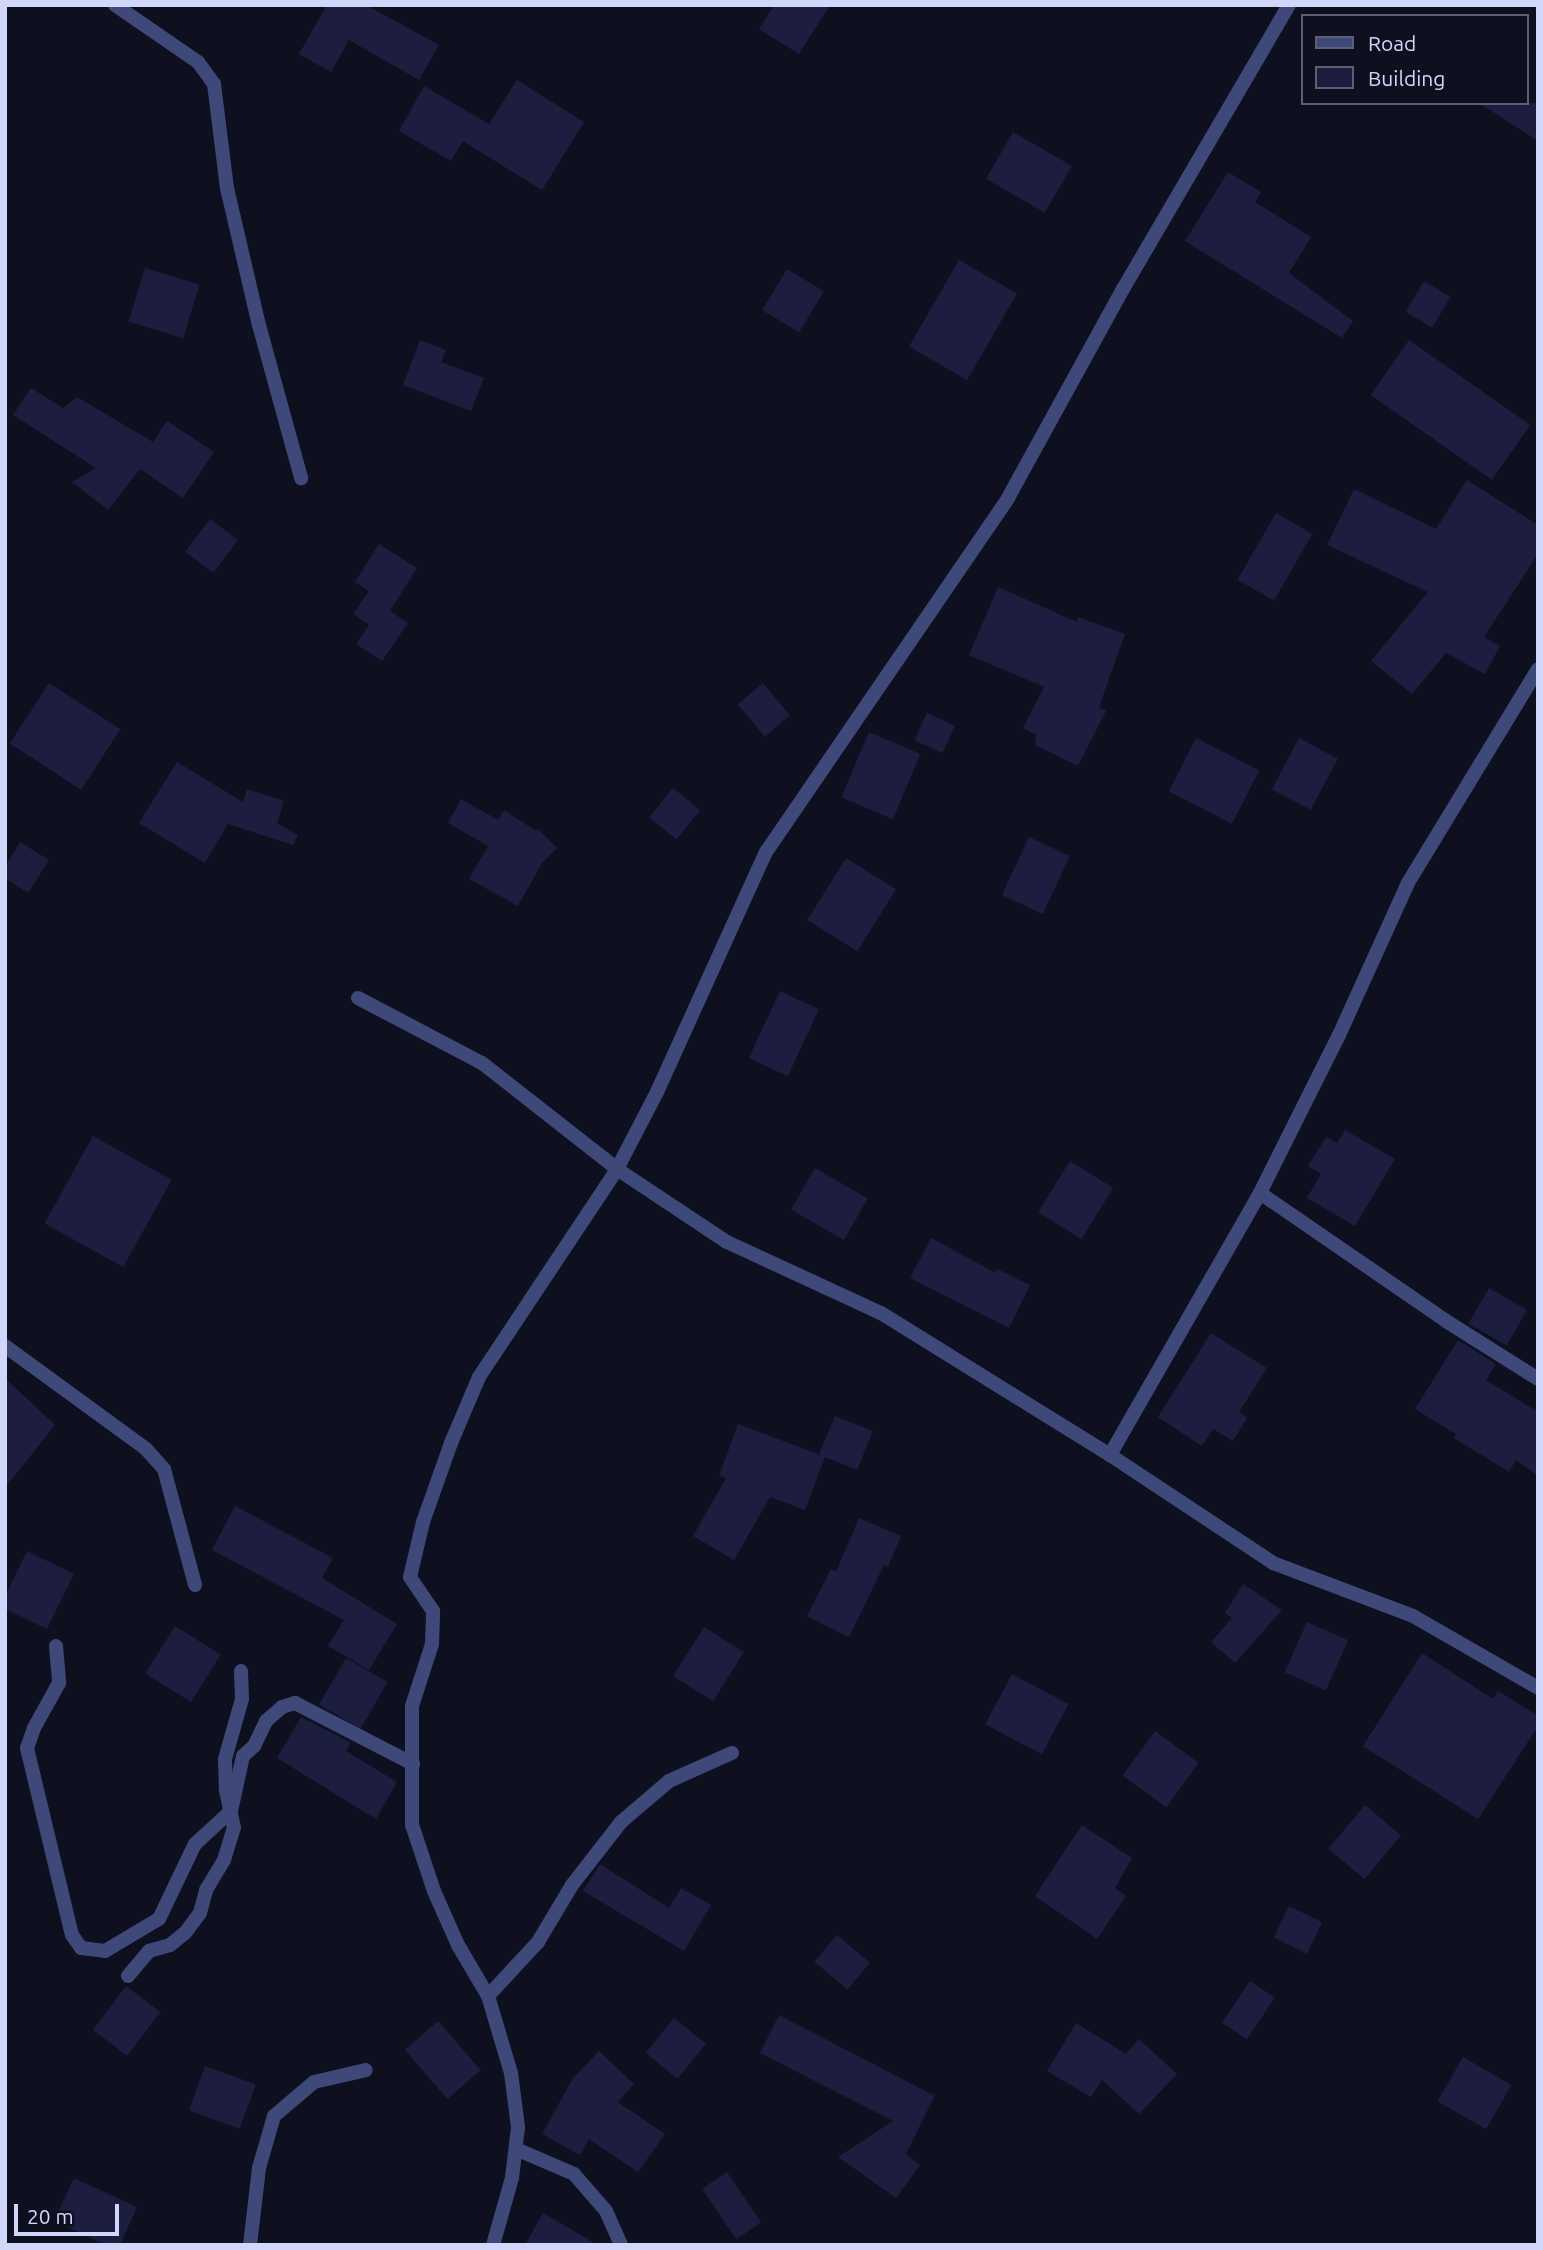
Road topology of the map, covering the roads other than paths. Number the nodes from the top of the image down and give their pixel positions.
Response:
1 (114, 5) edge
2 (1289, 5) edge
3 (301, 478) dead end
4 (1538, 669) edge
5 (358, 998) dead end
6 (617, 1169) junction
7 (1260, 1193) junction
8 (5, 1346) edge
9 (1538, 1379) edge
10 (1110, 1455) junction
11 (195, 1585) dead end
12 (56, 1646) dead end
13 (241, 1671) dead end
14 (1538, 1688) edge
15 (732, 1753) dead end
16 (413, 1764) junction
17 (231, 1811) junction
18 (128, 1976) dead end
19 (488, 1996) junction
20 (366, 2070) dead end
21 (516, 2149) junction
22 (250, 2245) edge
23 (493, 2245) edge
24 (621, 2245) edge

1 - 3 street
2 - 6 street
4 - 7 street
5 - 6 street
6 - 10 street
6 - 16 street
7 - 9 street
7 - 10 street
8 - 11 street
10 - 14 street
12 - 17 street
13 - 17 street
15 - 19 street
16 - 17 street
16 - 19 street
17 - 18 street
19 - 21 street
20 - 22 street
21 - 23 street
21 - 24 street

